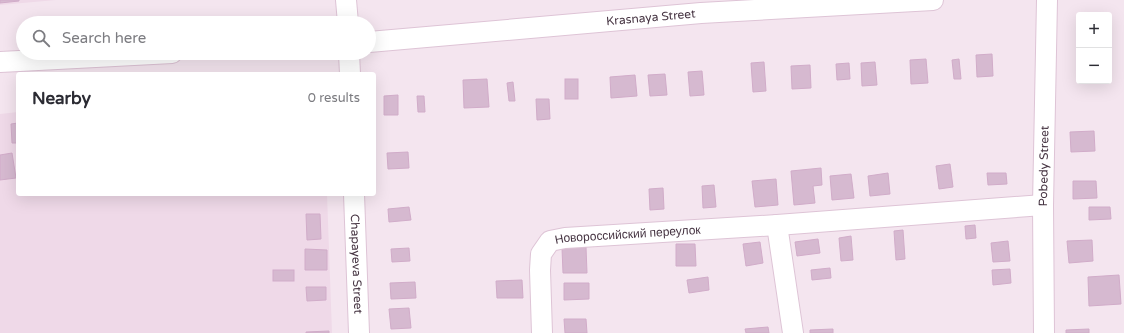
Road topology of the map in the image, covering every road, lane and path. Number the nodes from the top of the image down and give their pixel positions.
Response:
1 (346, 0) edge
2 (933, 0) edge
3 (1048, 0) edge
4 (347, 16) edge
5 (376, 41) edge
6 (38, 60) edge
7 (349, 60) edge
8 (0, 62) edge
9 (350, 72) edge
10 (354, 196) edge
11 (1042, 204) junction
12 (777, 225) junction
13 (359, 333) edge
14 (542, 333) edge
15 (793, 333) edge
16 (1044, 333) edge

1 - 4 street
2 - 5 street, Krasnaya Street
3 - 11 street, Pobedy Street
6 - 8 street
7 - 9 street
10 - 13 street, Chapayeva Street
11 - 12 street, Новороссийский переулок
11 - 16 street, Pobedy Street
12 - 14 street, Новороссийский переулок
12 - 15 street

